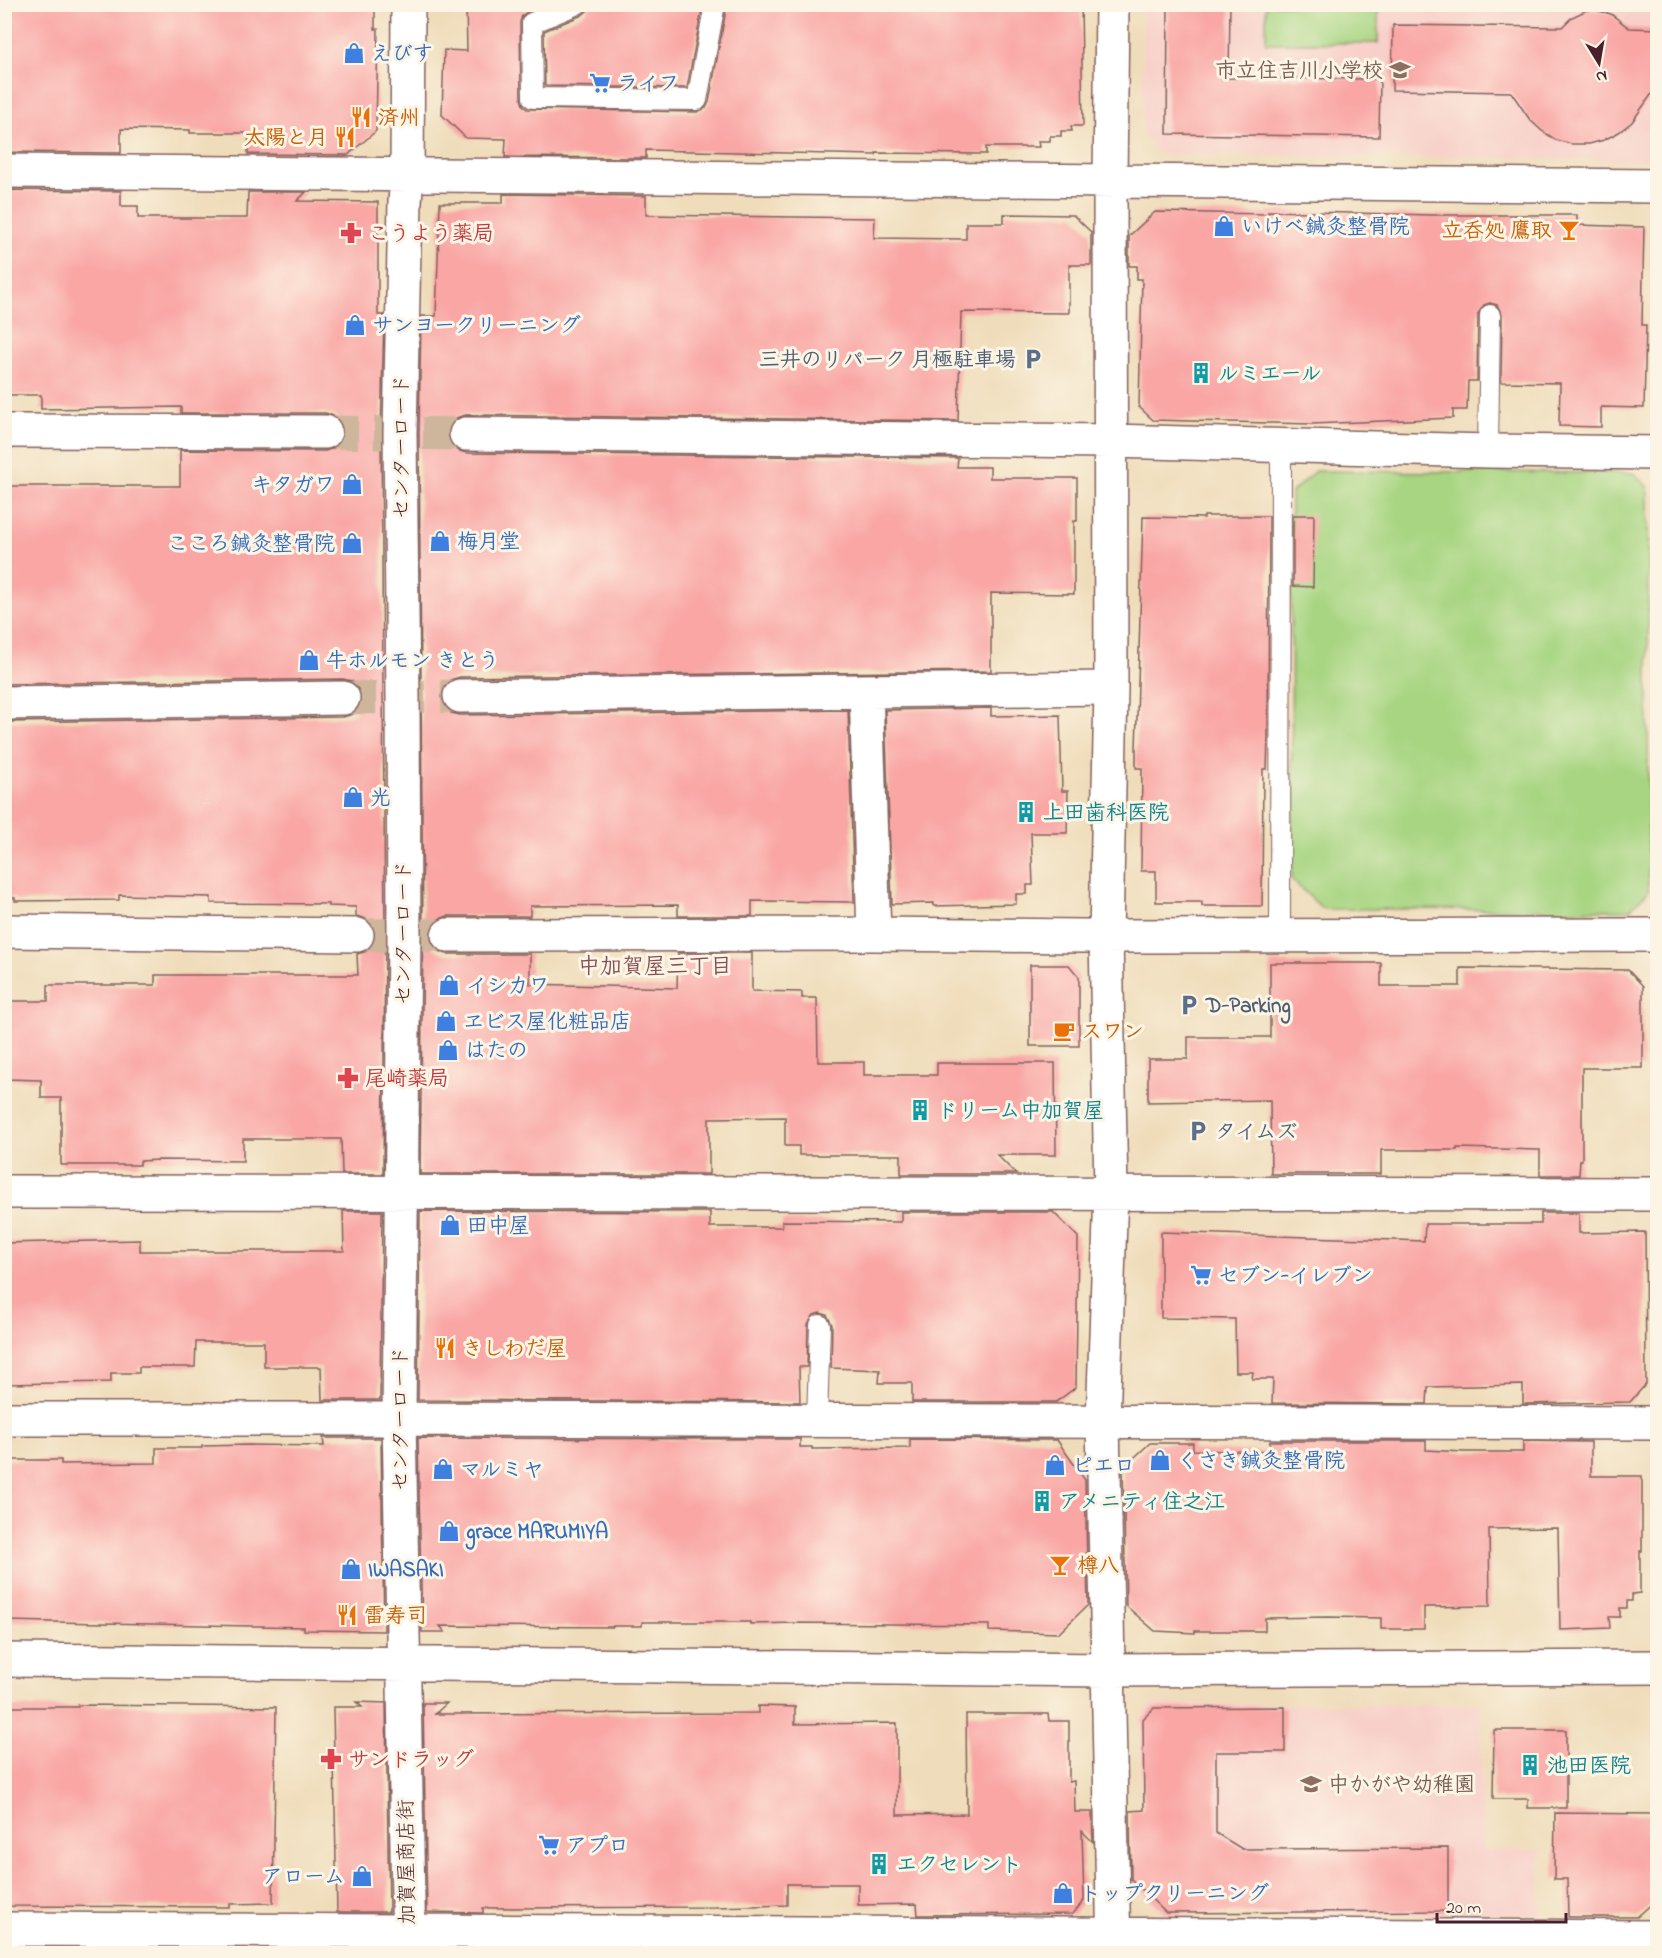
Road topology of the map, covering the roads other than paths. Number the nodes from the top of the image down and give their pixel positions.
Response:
1 (408, 4) edge
2 (577, 4) edge
3 (715, 4) edge
4 (1112, 4) edge
5 (4, 171) edge
6 (1110, 181) junction
7 (1658, 186) edge
8 (406, 189) junction
9 (1490, 315) dead end
10 (4, 431) edge
11 (325, 432) tunnel mouth
12 (465, 434) tunnel mouth
13 (1111, 441) junction
14 (1281, 446) junction
15 (1488, 451) junction
16 (1658, 453) edge
17 (1111, 688) junction
18 (866, 691) junction
19 (459, 696) tunnel mouth
20 (344, 698) tunnel mouth
21 (4, 703) edge
22 (4, 931) edge
23 (448, 934) tunnel mouth
24 (874, 934) junction
25 (357, 935) tunnel mouth
26 (1658, 935) edge
27 (1106, 936) junction
28 (1280, 936) junction
29 (4, 1192) edge
30 (401, 1192) junction
31 (1111, 1192) junction
32 (1658, 1194) edge
33 (820, 1325) dead end
34 (4, 1419) edge
35 (399, 1419) junction
36 (817, 1420) junction
37 (1103, 1422) junction
38 (1658, 1423) edge
39 (4, 1660) edge
40 (403, 1663) junction
41 (1658, 1667) edge
42 (1109, 1670) junction
43 (4, 1929) edge
44 (1658, 1937) edge
45 (408, 1942) edge
46 (1114, 1944) edge
47 (1521, 1945) edge

1 - 8 street, センターロード
2 - 3 lane
4 - 6 street
5 - 8 street
6 - 7 street
6 - 8 street
6 - 13 street
8 - 30 street, センターロード
9 - 15 lane
10 - 11 street
12 - 13 street
13 - 14 street
13 - 17 street
14 - 15 street
14 - 28 lane
15 - 16 street
17 - 18 street
17 - 27 street
18 - 19 street
18 - 24 street
20 - 21 street
22 - 25 street
23 - 24 street
24 - 27 street
26 - 28 street
27 - 28 street
27 - 31 street
29 - 30 street
30 - 31 street
30 - 35 street, センターロード
31 - 32 street
31 - 37 street
33 - 36 lane
34 - 35 street
35 - 36 street
35 - 40 street, センターロード
36 - 37 street
37 - 38 street
37 - 42 street
39 - 40 street
40 - 42 street
40 - 45 street, 加賀屋商店街
41 - 42 street
42 - 46 street
43 - 45 street
44 - 47 street
45 - 46 street
46 - 47 street

